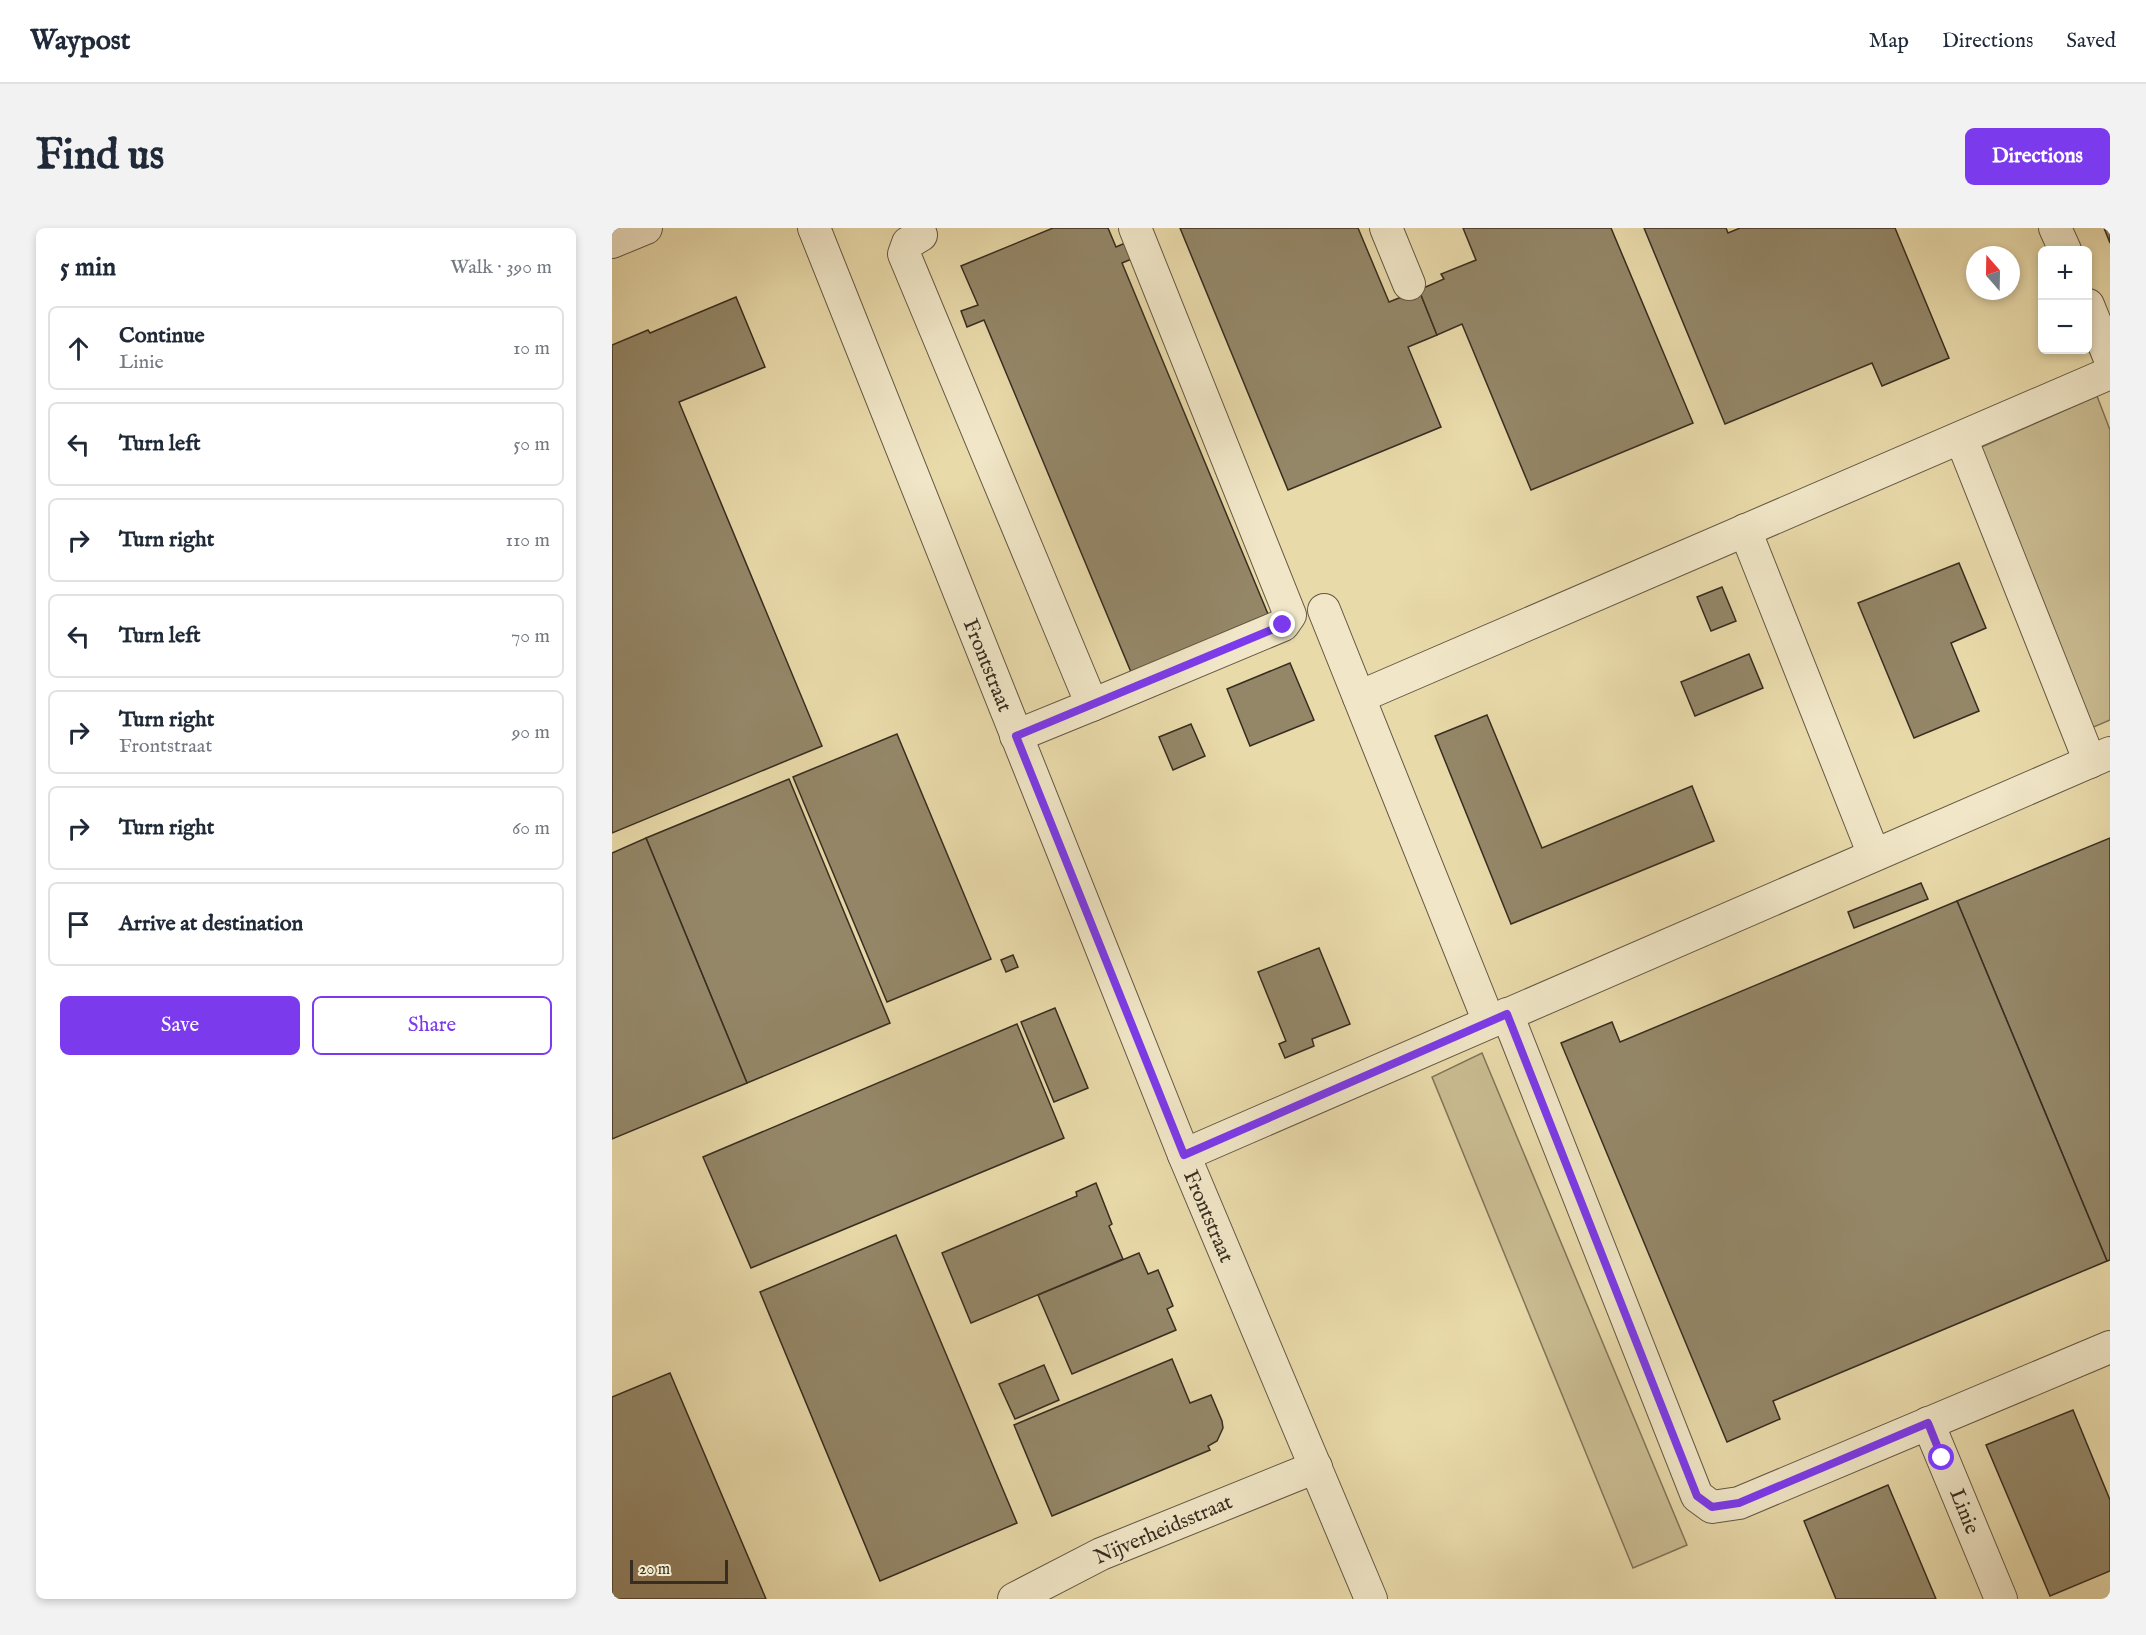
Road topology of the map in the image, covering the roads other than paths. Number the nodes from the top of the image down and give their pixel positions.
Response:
1 (646, 228) edge
2 (813, 228) edge
3 (1135, 228) edge
4 (1386, 228) edge
5 (2055, 228) edge
6 (926, 230) edge
7 (612, 242) edge
8 (2063, 246) edge
9 (1409, 284) dead end
10 (2092, 315) edge
11 (2110, 359) edge
12 (2110, 373) edge
13 (1961, 438) junction
14 (1745, 531) junction
15 (1324, 610) dead end
16 (1359, 698) junction
17 (1092, 705) junction
18 (1016, 736) junction
19 (2100, 757) edge
20 (1874, 855) junction
21 (1498, 1018) junction
22 (1184, 1155) junction
23 (2110, 1347) edge
24 (1928, 1423) junction
25 (1316, 1467) junction
26 (1014, 1599) edge
27 (1371, 1599) edge
28 (2001, 1599) edge

1 - 7 street
2 - 18 street, Frontstraat
3 - 17 street
4 - 9 street
5 - 8 street
6 - 17 street
10 - 11 street
12 - 13 street
13 - 14 street
13 - 19 street
14 - 16 street
14 - 20 street
15 - 16 street
16 - 21 street
17 - 18 street
18 - 22 street, Frontstraat
19 - 20 street
20 - 21 street
21 - 22 street
21 - 24 street
22 - 25 street, Frontstraat
23 - 24 street
24 - 28 street, Linie
25 - 26 street, Nijverheidsstraat
25 - 27 street, Frontstraat

